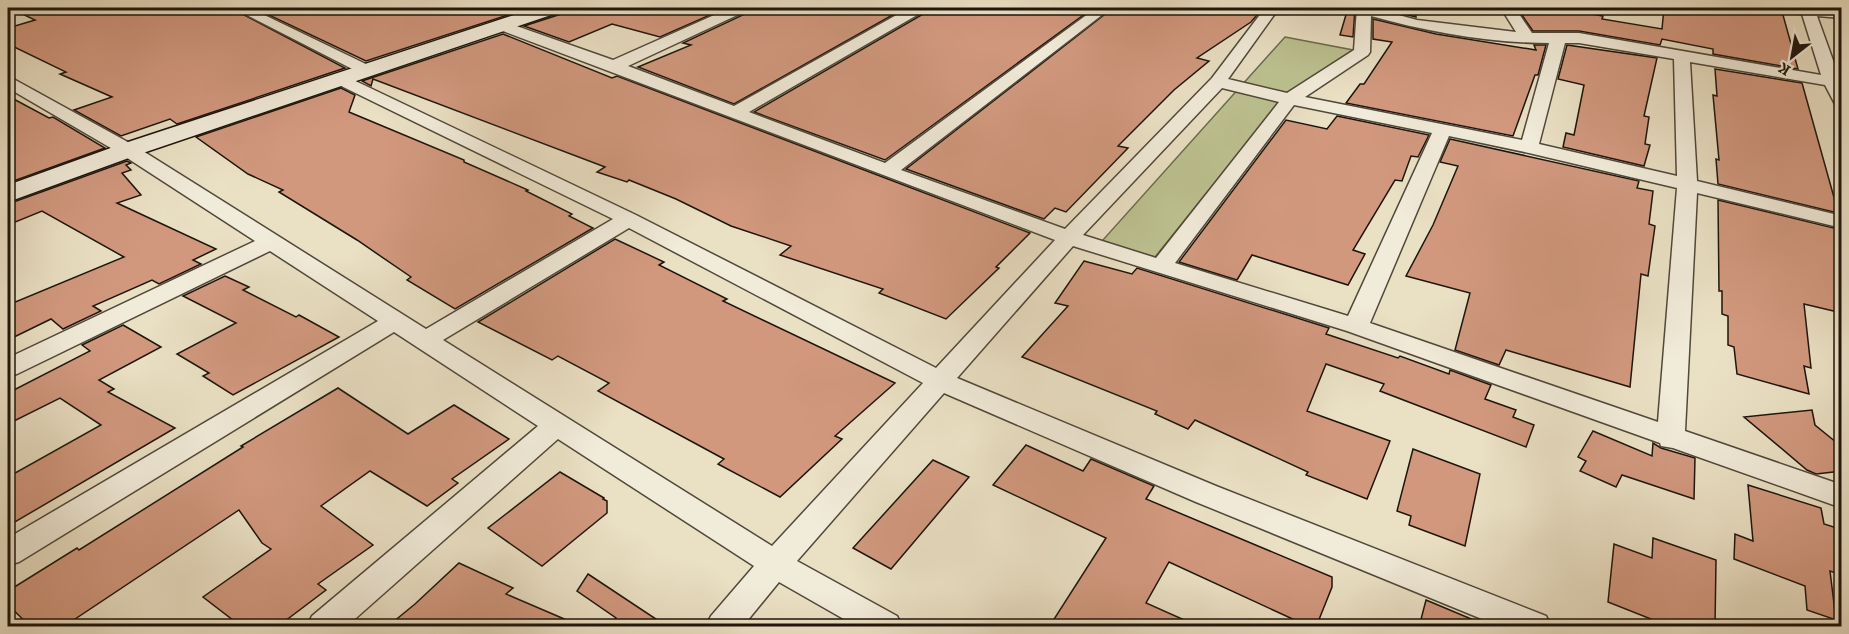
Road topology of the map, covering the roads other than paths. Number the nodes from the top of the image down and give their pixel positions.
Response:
1 (240, 8) edge
2 (552, 8) edge
3 (741, 8) edge
4 (919, 8) edge
5 (1104, 8) edge
6 (1272, 8) edge
7 (1508, 8) edge
8 (1780, 8) edge
9 (1830, 8) edge
10 (1365, 9) edge
11 (1842, 10) edge
12 (1808, 11) junction
13 (1842, 15) edge
14 (500, 25) junction
15 (1527, 38) junction
16 (1558, 39) junction
17 (1682, 56) junction
18 (614, 66) junction
19 (366, 70) junction
20 (339, 79) junction
21 (8, 81) edge
22 (1218, 82) junction
23 (1837, 83) edge
24 (1290, 99) junction
25 (1842, 102) edge
26 (736, 112) junction
27 (1443, 129) junction
28 (1529, 147) junction
29 (128, 150) junction
30 (887, 171) junction
31 (1687, 186) junction
32 (8, 194) edge
33 (629, 219) junction
34 (1842, 222) edge
35 (1069, 238) junction
36 (271, 242) junction
37 (1162, 265) junction
38 (396, 321) junction
39 (1356, 326) junction
40 (425, 340) junction
41 (8, 368) edge
42 (940, 381) junction
43 (557, 424) junction
44 (1671, 439) junction
45 (1842, 497) edge
46 (8, 553) edge
47 (775, 564) junction
48 (324, 627) edge
49 (723, 627) edge
50 (885, 627) edge
51 (1534, 627) edge

1 - 19 street
2 - 14 street
3 - 18 street
4 - 26 street
5 - 30 street
6 - 22 street
7 - 15 street
8 - 12 street
9 - 11 street
10 - 15 street
10 - 24 street
12 - 13 street
12 - 23 street
14 - 18 street
14 - 19 street
15 - 16 street
16 - 17 street
16 - 28 street
17 - 23 street
17 - 31 street
18 - 26 street
19 - 20 street
20 - 29 street
20 - 33 street
21 - 29 street
22 - 24 street
22 - 35 street
23 - 25 street
24 - 27 street
24 - 37 street
26 - 30 street
27 - 28 street
27 - 39 street
28 - 31 street
29 - 32 street
29 - 36 street
30 - 35 street
31 - 34 street
31 - 44 street
33 - 40 street
33 - 42 street
35 - 37 street
35 - 42 street
36 - 38 street
36 - 41 street
37 - 39 street
38 - 40 street
38 - 46 street
39 - 44 street
40 - 43 street
42 - 47 street
42 - 51 street
43 - 47 street
43 - 48 street
44 - 45 street
47 - 49 street
47 - 50 street

